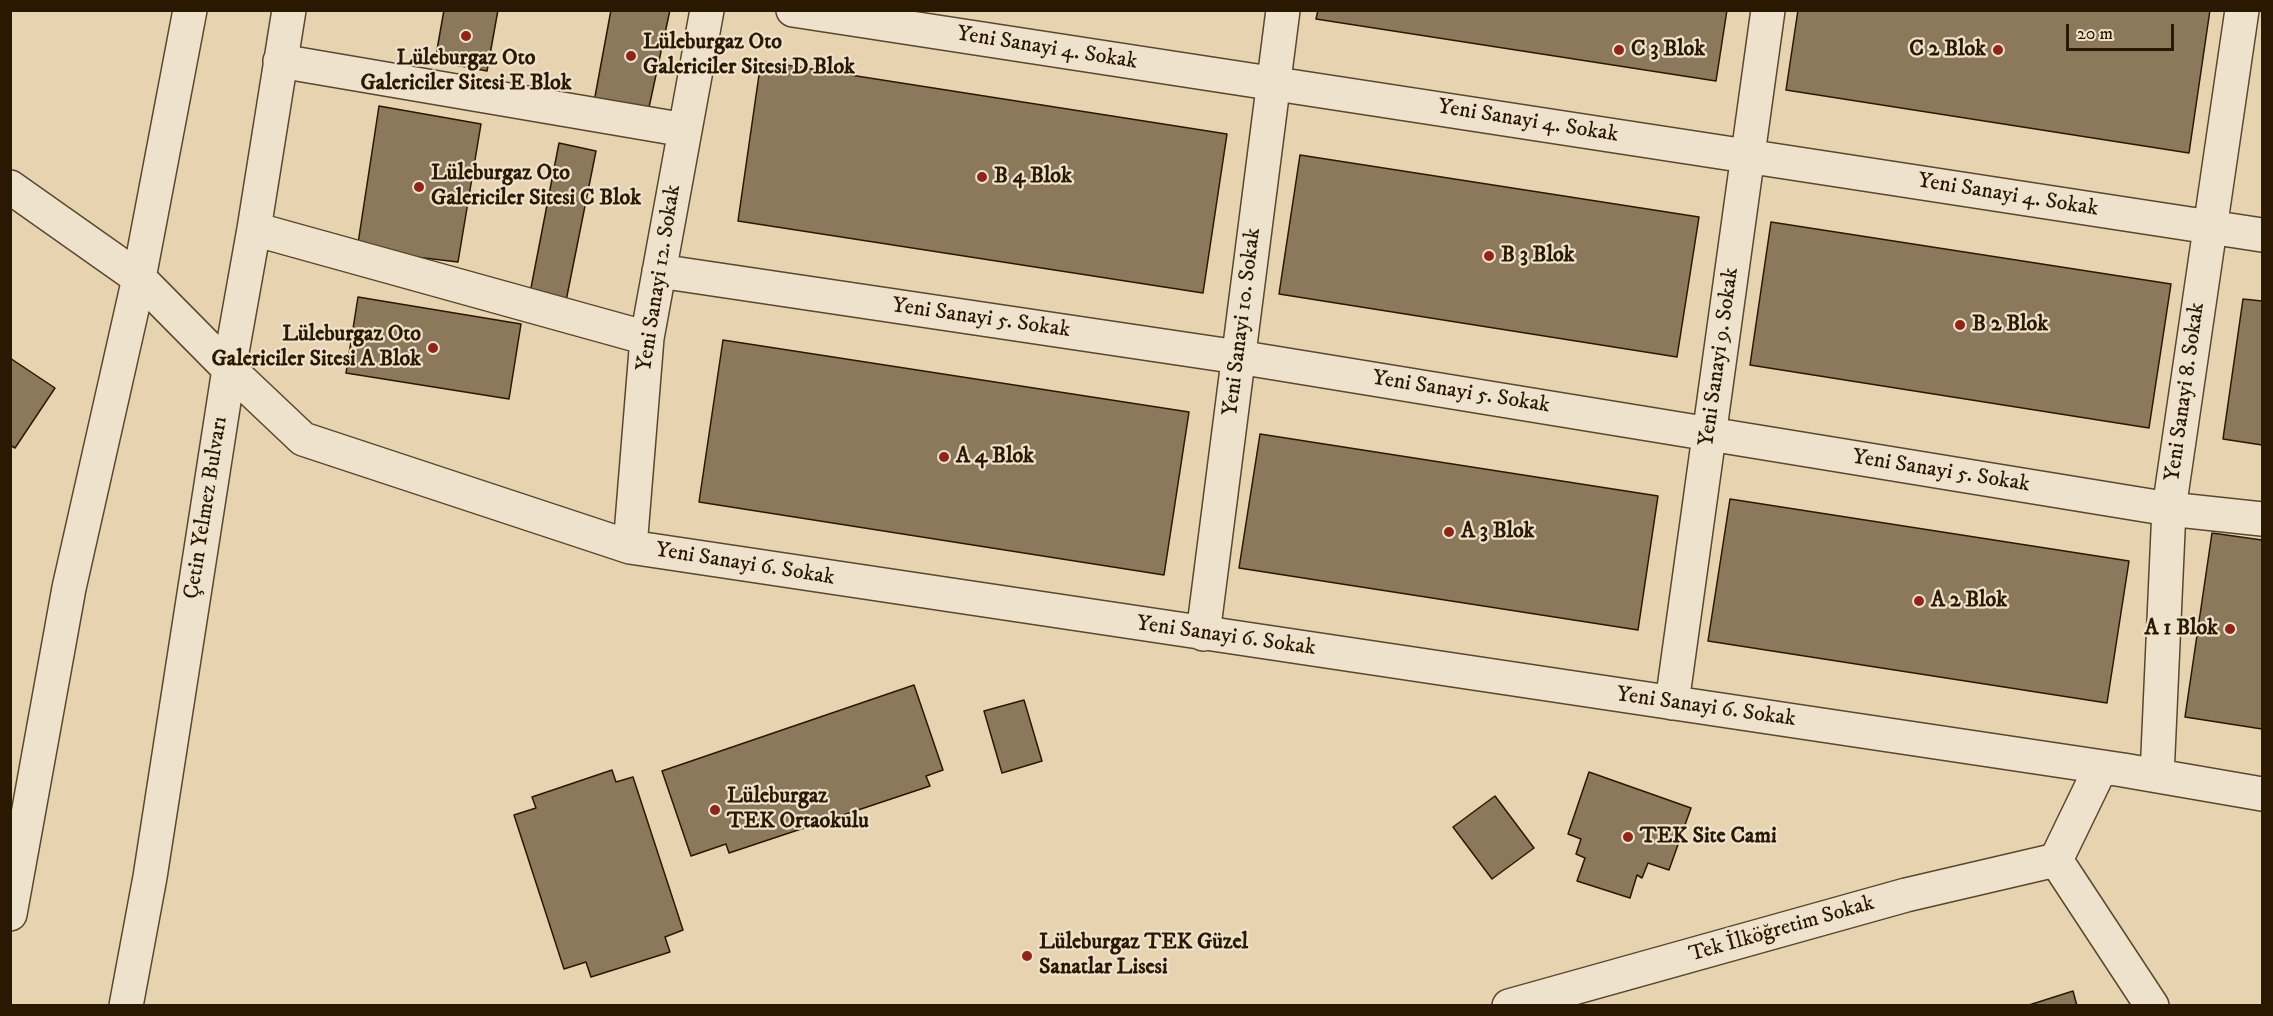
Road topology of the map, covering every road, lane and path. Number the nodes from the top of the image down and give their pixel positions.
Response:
1 (190, 10) edge
2 (289, 10) edge
3 (707, 10) edge
4 (793, 10) edge
5 (1283, 10) edge
6 (1768, 10) edge
7 (2242, 10) edge
8 (280, 60) junction
9 (1274, 83) junction
10 (685, 130) junction
11 (1748, 156) junction
12 (10, 187) edge
13 (2210, 227) junction
14 (254, 229) junction
15 (2262, 235) edge
16 (659, 271) junction
17 (139, 278) junction
18 (647, 338) junction
19 (1239, 357) junction
20 (229, 369) junction
21 (1709, 434) junction
22 (2169, 509) junction
23 (2262, 519) edge
24 (630, 547) junction
25 (1203, 634) junction
26 (1671, 703) junction
27 (2101, 767) junction
28 (2157, 776) junction
29 (2262, 794) edge
30 (2056, 860) junction
31 (10, 914) edge
32 (1596, 994) edge
33 (126, 1005) edge
34 (1509, 1005) edge
35 (2152, 1005) edge

1 - 17 street
2 - 8 street, Çetin Yelmez Bulvarı
3 - 10 street, Yeni Sanayi 12. Sokak
4 - 9 street, Yeni Sanayi 4. Sokak
5 - 9 street, Yeni Sanayi 10. Sokak
6 - 11 street, Yeni Sanayi 9. Sokak
7 - 13 street, Yeni Sanayi 8. Sokak
8 - 10 street
8 - 14 street, Çetin Yelmez Bulvarı
9 - 11 street, Yeni Sanayi 4. Sokak
9 - 19 street, Yeni Sanayi 10. Sokak
10 - 16 street, Yeni Sanayi 12. Sokak
11 - 13 street, Yeni Sanayi 4. Sokak
11 - 21 street, Yeni Sanayi 9. Sokak
12 - 17 street, Yeni Sanayi 6. Sokak
13 - 15 street, Yeni Sanayi 4. Sokak
13 - 22 street, Yeni Sanayi 8. Sokak
14 - 18 street
14 - 20 street, Çetin Yelmez Bulvarı
16 - 18 street, Yeni Sanayi 12. Sokak
16 - 19 street, Yeni Sanayi 5. Sokak
17 - 20 street, Yeni Sanayi 6. Sokak
17 - 31 street
18 - 24 street, Yeni Sanayi 12. Sokak
19 - 21 street, Yeni Sanayi 5. Sokak
19 - 25 street, Yeni Sanayi 10. Sokak
20 - 24 street, Yeni Sanayi 6. Sokak
20 - 33 street, Çetin Yelmez Bulvarı
21 - 22 street, Yeni Sanayi 5. Sokak
21 - 26 street, Yeni Sanayi 9. Sokak
22 - 23 street, Yeni Sanayi 5. Sokak
22 - 28 street, Yeni Sanayi 8. Sokak
24 - 25 street, Yeni Sanayi 6. Sokak
25 - 26 street, Yeni Sanayi 6. Sokak
26 - 27 street, Yeni Sanayi 6. Sokak
27 - 28 street, Yeni Sanayi 6. Sokak
27 - 30 street
28 - 29 street, Yeni Sanayi 6. Sokak
30 - 32 street, Tek İlköğretim Sokak
30 - 35 street
32 - 34 street, Tek İlköğretim Sokak

